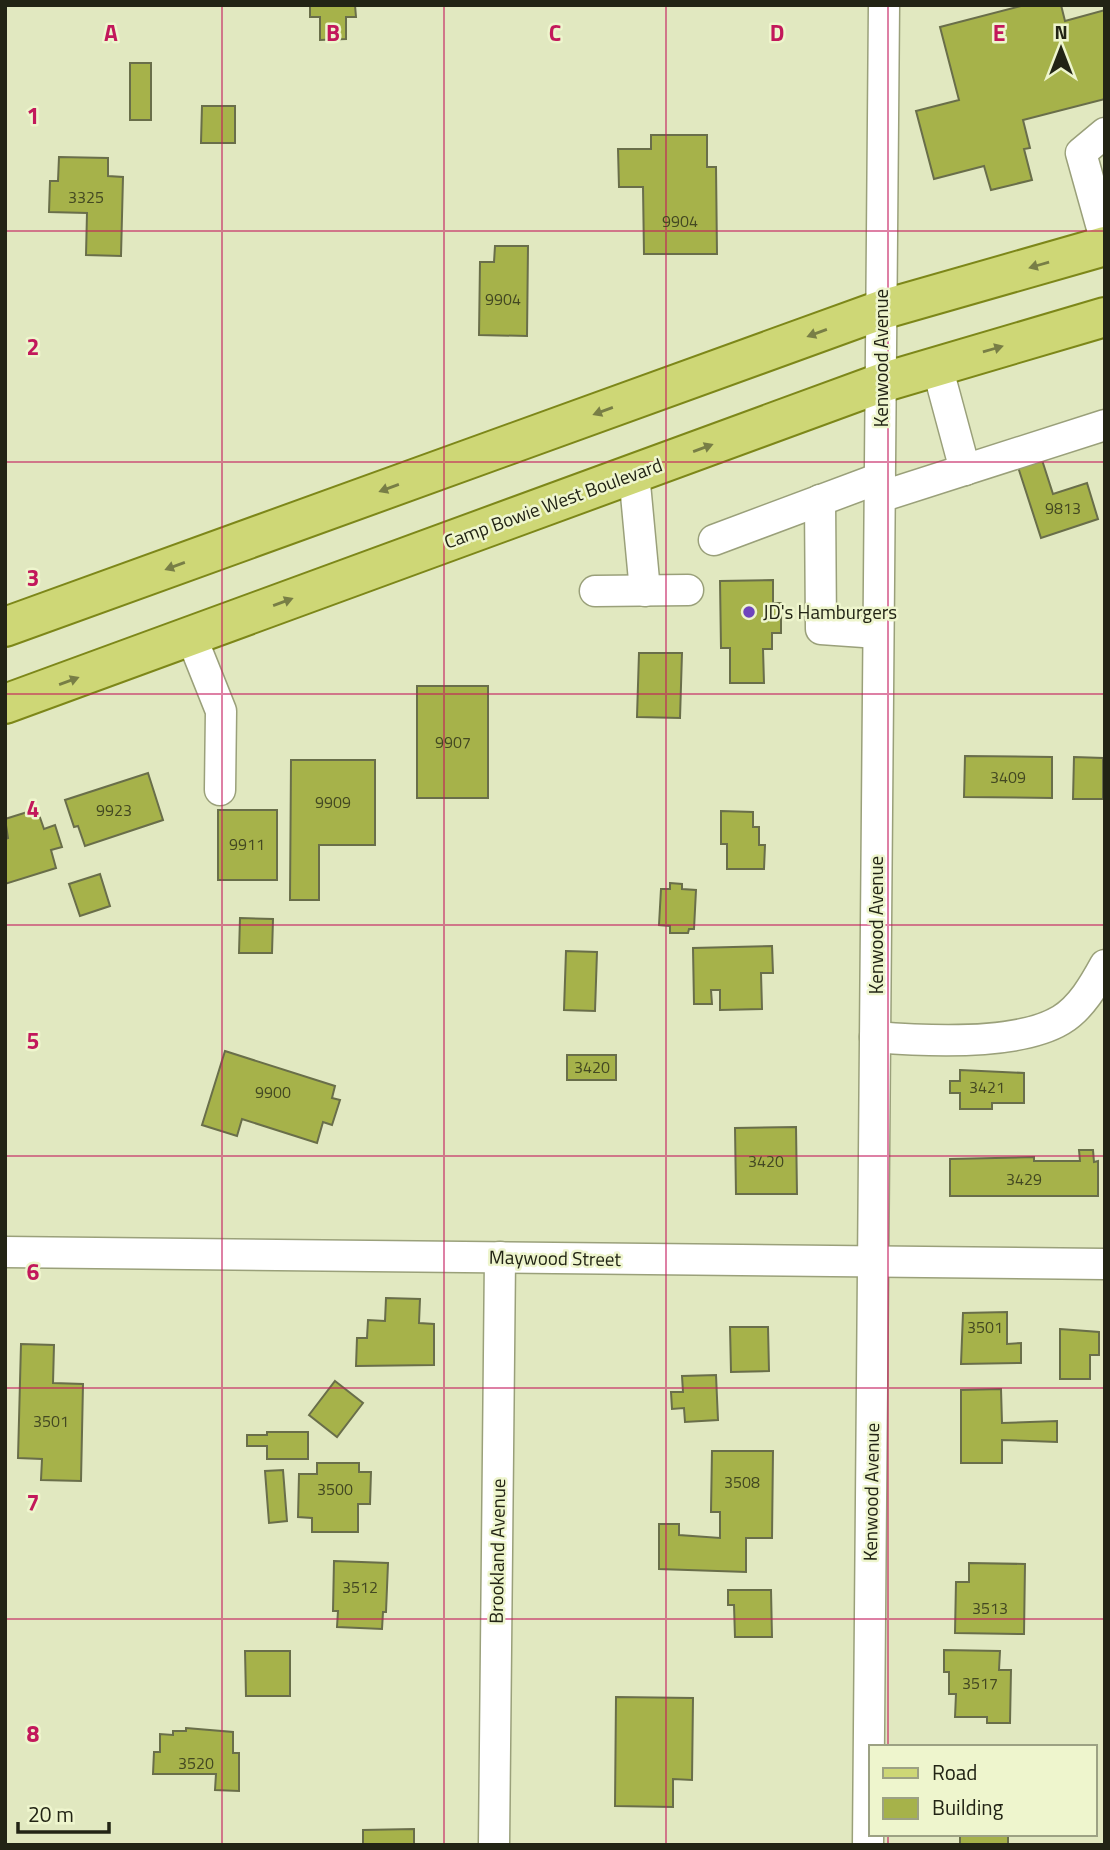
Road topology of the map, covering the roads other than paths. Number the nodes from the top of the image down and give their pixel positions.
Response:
1 (884, 5) edge
2 (1105, 134) edge
3 (1105, 239) edge
4 (1105, 246) edge
5 (881, 310) junction
6 (1105, 317) edge
7 (937, 366) junction
8 (881, 383) junction
9 (1105, 425) edge
10 (965, 470) junction
11 (634, 473) junction
12 (880, 488) junction
13 (820, 500) junction
14 (714, 540) dead end
15 (688, 590) dead end
16 (645, 591) junction
17 (595, 592) dead end
18 (5, 628) edge
19 (878, 633) junction
20 (191, 636) junction
21 (5, 704) edge
22 (220, 790) dead end
23 (1105, 965) edge
24 (875, 1037) junction
25 (5, 1252) edge
26 (499, 1257) junction
27 (873, 1261) junction
28 (1105, 1264) edge
29 (494, 1845) edge
30 (868, 1845) edge

1 - 5 street, Kenwood Avenue
2 - 3 street
4 -> 5 main road
5 - 8 street, Kenwood Avenue
5 -> 18 main road
7 -> 6 main road, Camp Bowie West Boulevard
7 - 8 main road, Camp Bowie West Boulevard
7 - 10 street
11 -> 8 main road, Camp Bowie West Boulevard
8 - 12 street, Kenwood Avenue
9 - 10 street
10 - 12 street
11 - 16 street
20 -> 11 main road, Camp Bowie West Boulevard
12 - 13 street
12 - 19 street, Kenwood Avenue
13 - 14 street
13 - 19 street
15 - 16 street
16 - 17 street
19 - 24 street, Kenwood Avenue
21 -> 20 main road, Camp Bowie West Boulevard
20 - 22 street
23 - 24 street
24 - 27 street, Kenwood Avenue
25 - 26 street, Maywood Street
26 - 27 street, Maywood Street
26 - 29 street, Brookland Avenue
27 - 28 street, Maywood Street
27 - 30 street, Kenwood Avenue

